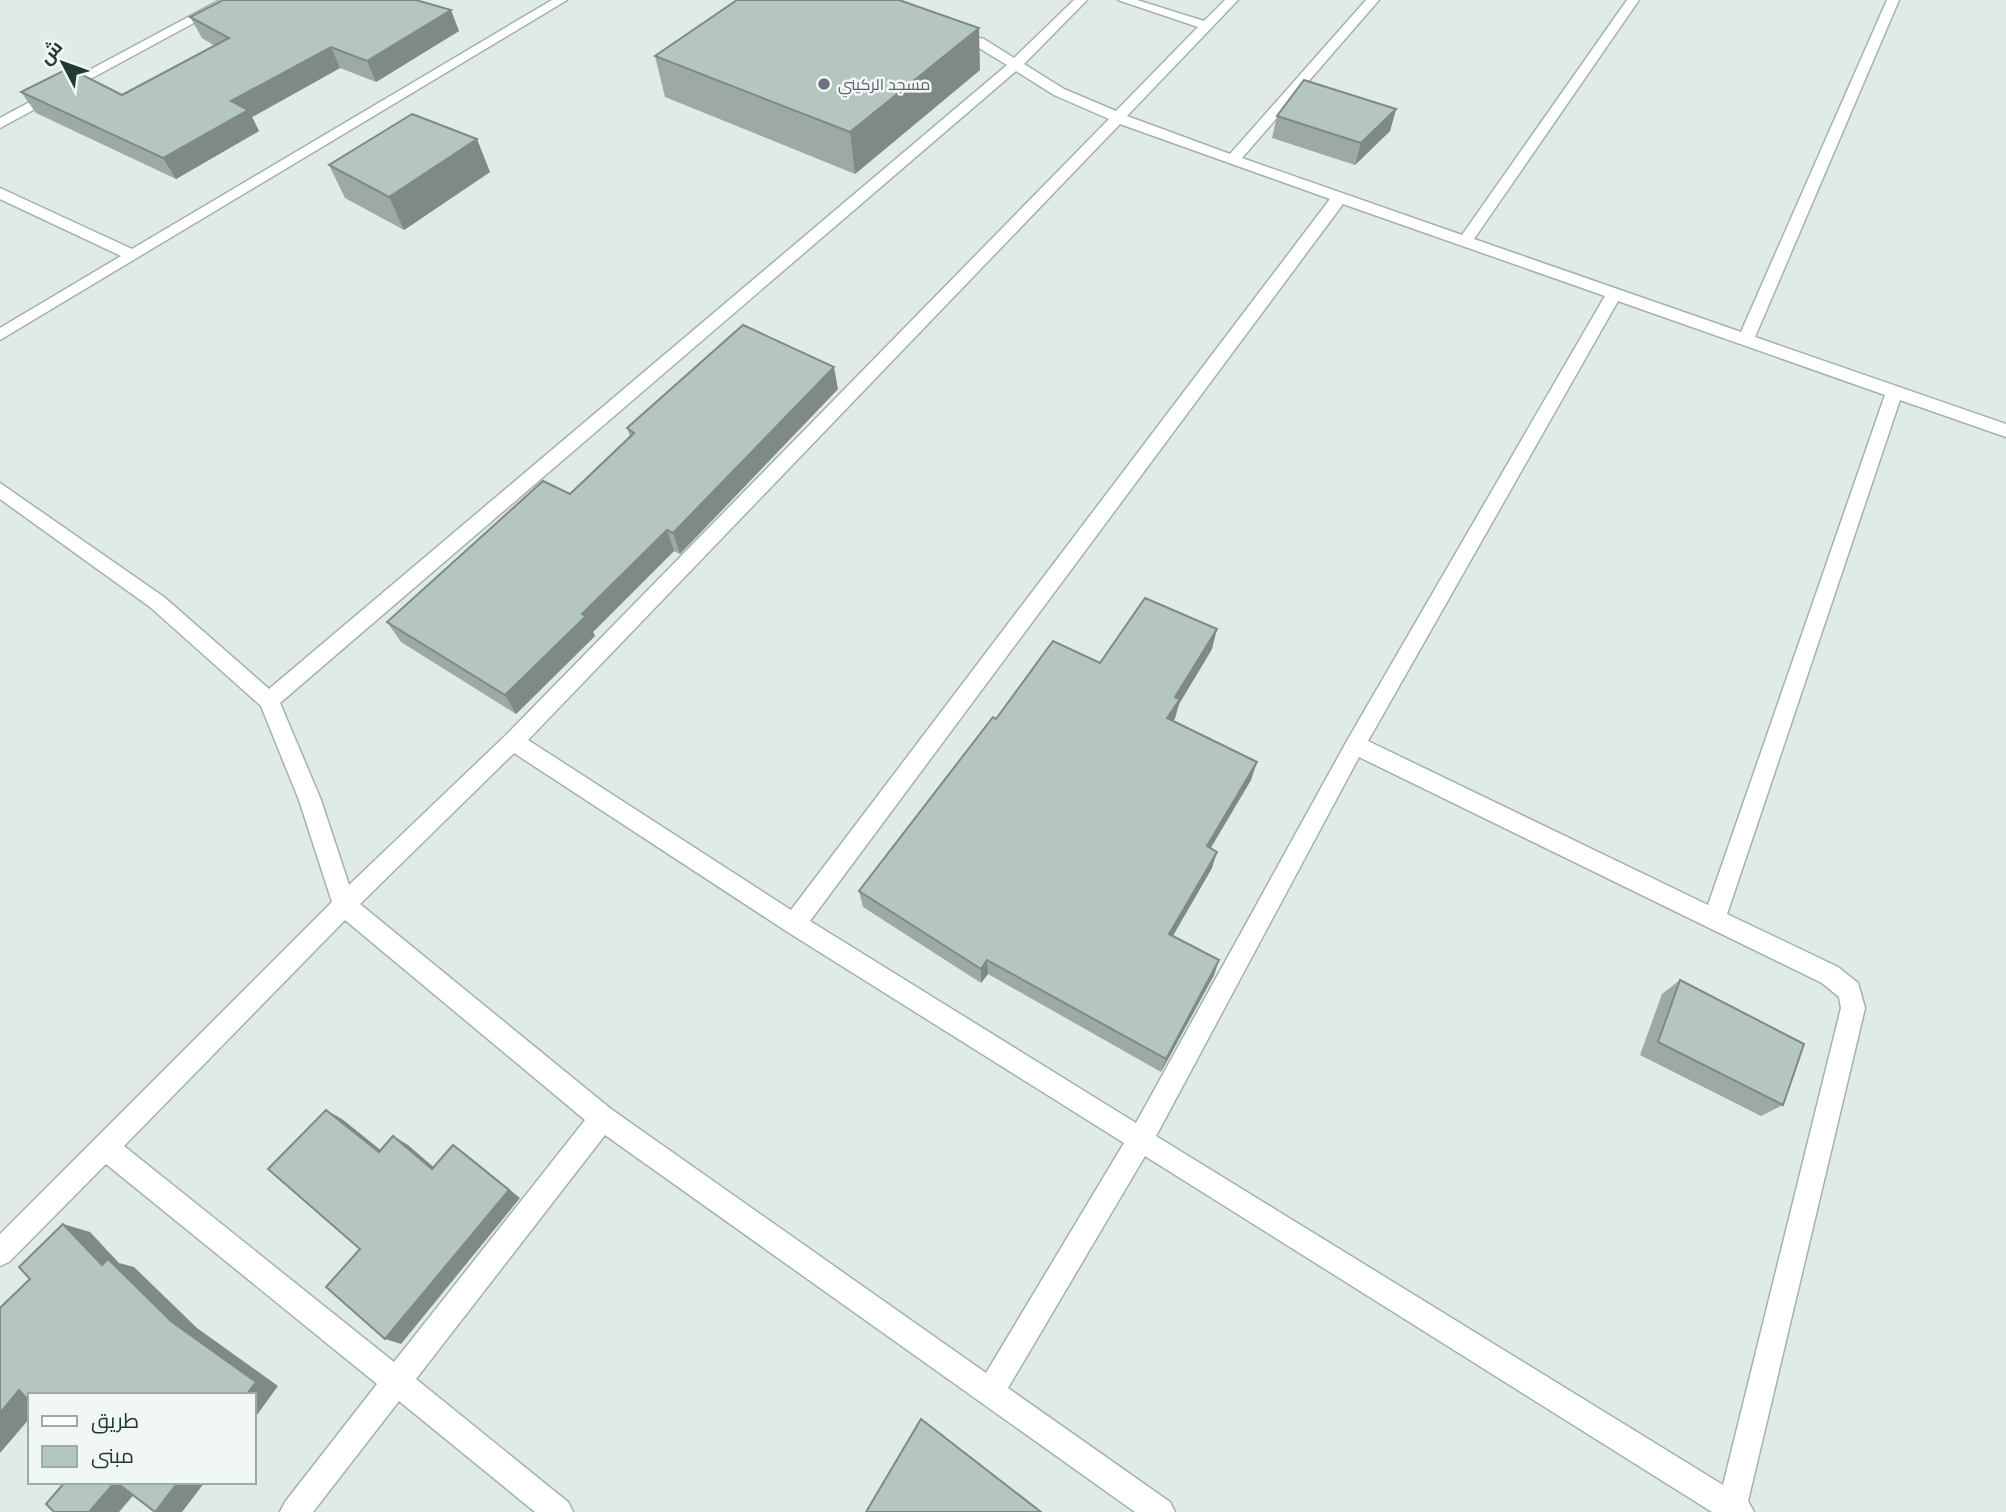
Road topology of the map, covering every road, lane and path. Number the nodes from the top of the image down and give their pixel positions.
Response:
1 (230, 0) edge
2 (561, 0) edge
3 (1081, 0) edge
4 (1124, 0) edge
5 (1232, 0) edge
6 (1373, 0) edge
7 (1633, 0) edge
8 (1893, 0) edge
9 (1207, 26) junction
10 (943, 29) edge
11 (1014, 66) junction
12 (1117, 119) junction
13 (0, 124) edge
14 (1233, 160) junction
15 (0, 192) edge
16 (1339, 198) junction
17 (1465, 241) junction
18 (134, 256) junction
19 (1614, 294) junction
20 (0, 335) edge
21 (1746, 339) junction
22 (1894, 392) junction
23 (2006, 431) edge
24 (0, 490) edge
25 (269, 701) junction
26 (513, 741) junction
27 (1355, 745) junction
28 (344, 905) junction
29 (1714, 919) junction
30 (794, 924) junction
31 (602, 1118) junction
32 (1141, 1139) junction
33 (104, 1146) junction
34 (0, 1253) edge
35 (397, 1382) junction
36 (991, 1391) junction
37 (1734, 1511) edge
38 (295, 1512) edge
39 (558, 1512) edge
40 (1160, 1512) edge

1 - 13 street
2 - 18 street
3 - 11 street
4 - 9 street
5 - 9 street
6 - 14 street
7 - 17 street
8 - 21 street
9 - 12 street
10 - 11 street
11 - 12 street
11 - 25 street
12 - 14 street
12 - 26 street
14 - 16 street
15 - 18 street
16 - 17 street
16 - 30 street
17 - 19 street
18 - 20 street
19 - 21 street
19 - 27 street
21 - 22 street
22 - 23 street
22 - 29 street
24 - 25 street
25 - 28 street
26 - 28 street
26 - 30 street
27 - 29 street
27 - 32 street
28 - 31 street
28 - 33 street
29 - 37 street
30 - 32 street
31 - 35 street
31 - 36 street
32 - 36 street
32 - 37 street
33 - 34 street
33 - 35 street
35 - 38 street
35 - 39 street
36 - 40 street

